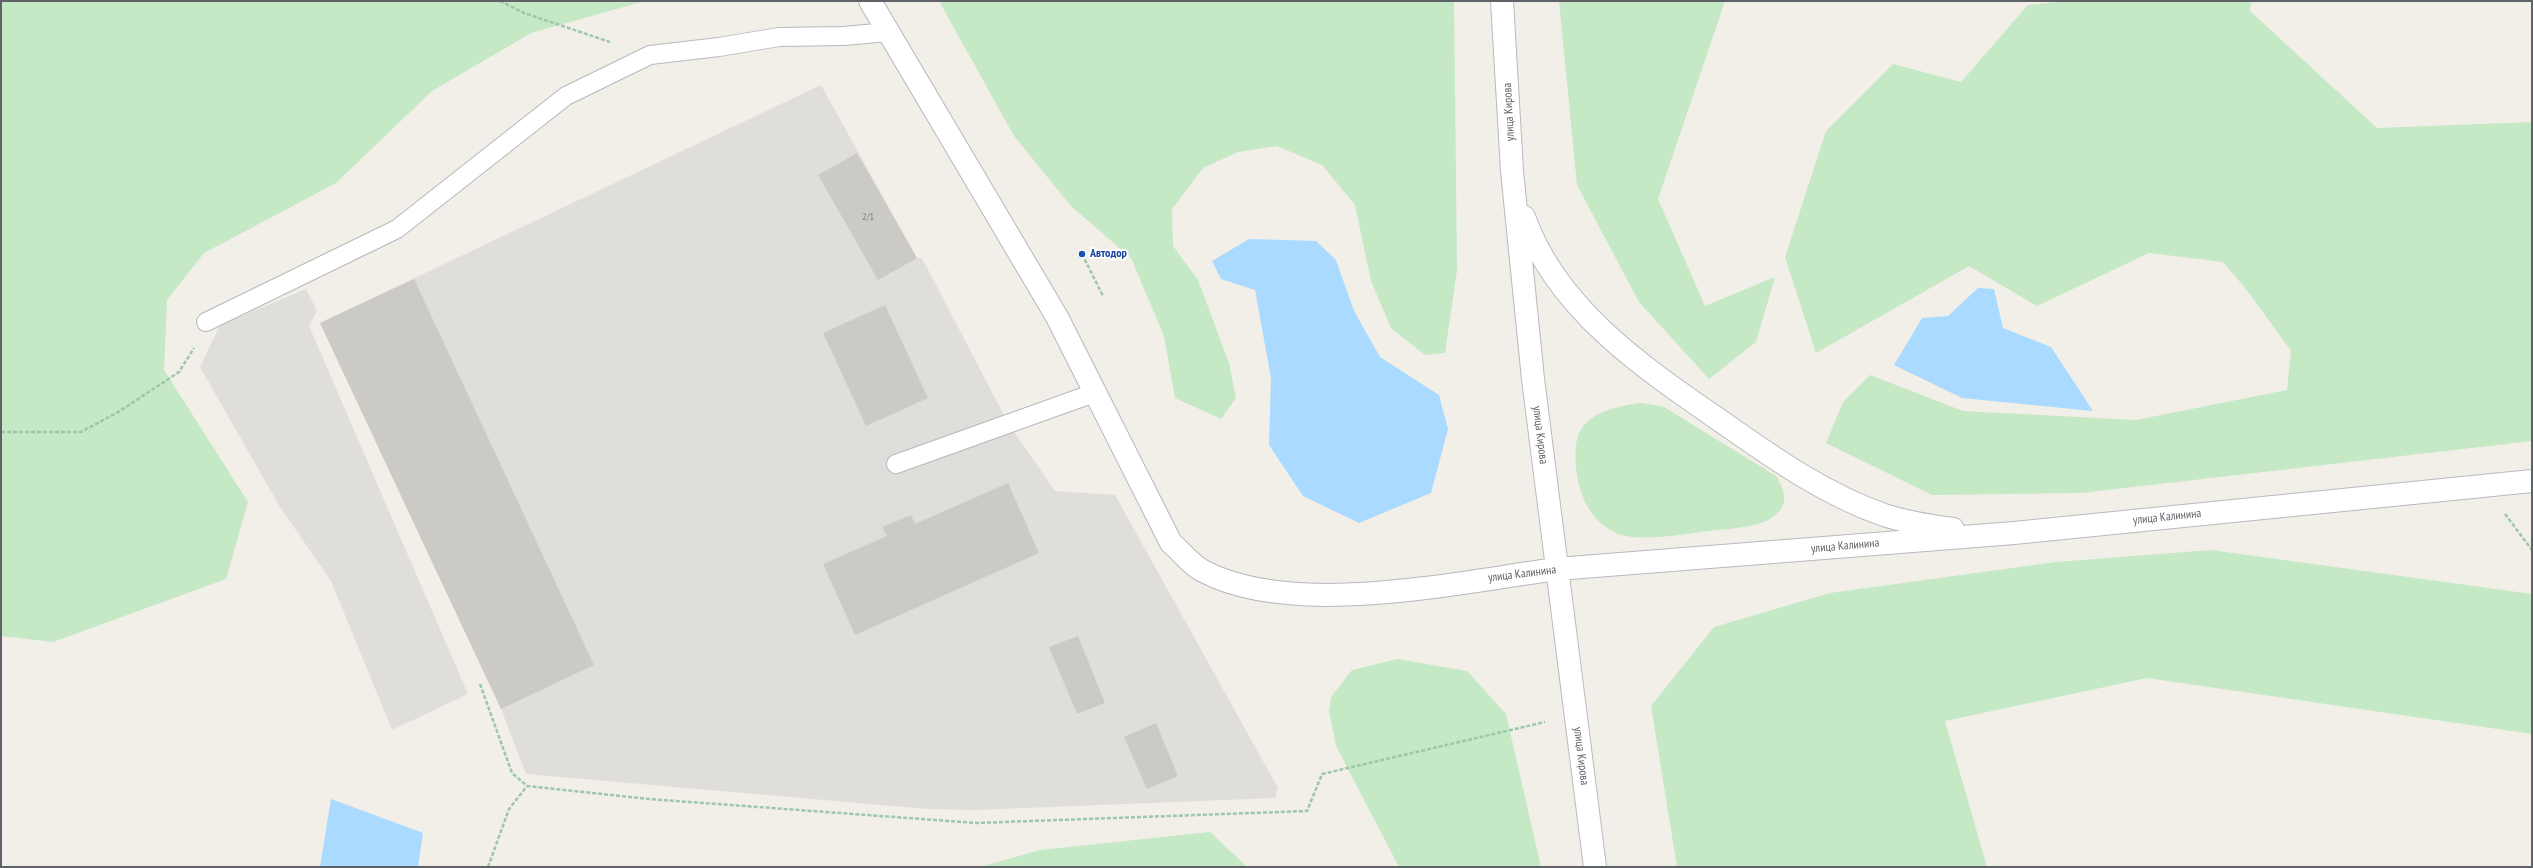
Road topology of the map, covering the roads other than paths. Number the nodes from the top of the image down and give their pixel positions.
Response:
1 (870, 1) edge
2 (1502, 1) edge
3 (888, 32) junction
4 (1512, 171) junction
5 (206, 322) road end
6 (1097, 392) junction
7 (896, 464) dead end
8 (2532, 481) edge
9 (2014, 533) junction
10 (1557, 569) junction
11 (1595, 867) edge

1 - 3 main road
2 - 4 main road, улица Кирова
3 - 5 lane
3 - 6 main road
4 - 9 main road
4 - 10 main road, улица Кирова
6 - 7 lane
6 - 10 main road, улица Калинина
8 - 9 main road, улица Калинина
9 - 10 main road, улица Калинина
10 - 11 main road, улица Кирова

